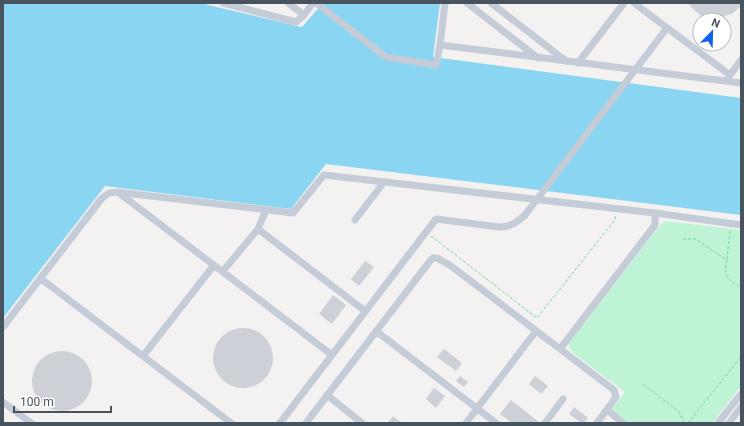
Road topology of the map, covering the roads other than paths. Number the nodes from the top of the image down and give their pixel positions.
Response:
1 (223, 3) edge
2 (288, 3) edge
3 (313, 3) edge
4 (316, 3) edge
5 (445, 3) edge
6 (467, 3) edge
7 (491, 3) edge
8 (624, 3) edge
9 (634, 3) edge
10 (304, 14) junction
11 (667, 28) junction
12 (440, 45) junction
13 (538, 58) junction
14 (741, 60) edge
15 (567, 62) junction
16 (578, 63) junction
17 (727, 78) junction
18 (741, 84) edge
19 (384, 182) junction
20 (117, 192) junction
21 (266, 210) junction
22 (655, 213) junction
23 (355, 220) dead end
24 (741, 225) edge
25 (258, 229) junction
26 (214, 265) junction
27 (223, 272) junction
28 (40, 278) junction
29 (365, 312) junction
30 (3, 327) edge
31 (376, 331) junction
32 (536, 331) junction
33 (560, 349) junction
34 (332, 355) junction
35 (143, 356) junction
36 (741, 394) edge
37 (327, 396) junction
38 (563, 399) dead end
39 (3, 402) edge
40 (741, 407) edge
41 (477, 409) junction
42 (607, 410) junction
43 (31, 423) edge
44 (231, 423) edge
45 (280, 423) edge
46 (306, 423) edge
47 (362, 423) edge
48 (466, 423) edge
49 (496, 423) edge
50 (545, 423) edge
51 (597, 423) edge
52 (623, 423) edge
53 (718, 423) edge
54 (729, 423) edge

1 - 10 street
2 - 10 street
3 - 10 street
4 - 12 street
5 - 12 street
6 - 13 street
7 - 15 street
8 - 16 street
9 - 11 street
11 - 17 street
11 - 29 street, bridge
12 - 13 street
13 - 15 street
14 - 17 street
15 - 16 street
16 - 17 street
17 - 18 street
19 - 21 street
19 - 22 street
19 - 23 street
20 - 21 street
20 - 26 street
20 - 28 street
21 - 25 street
22 - 24 street
22 - 33 street
25 - 27 street
25 - 29 street
26 - 27 street
26 - 35 street
27 - 34 street
28 - 30 street
28 - 35 street
29 - 34 street
31 - 32 street
31 - 37 street
31 - 41 street
32 - 33 street
32 - 41 street
33 - 42 street
34 - 45 street
35 - 44 street
36 - 53 street
37 - 46 street
37 - 47 street
38 - 50 street
39 - 43 street
40 - 54 street
41 - 48 street
41 - 49 street
42 - 51 street
42 - 52 street

